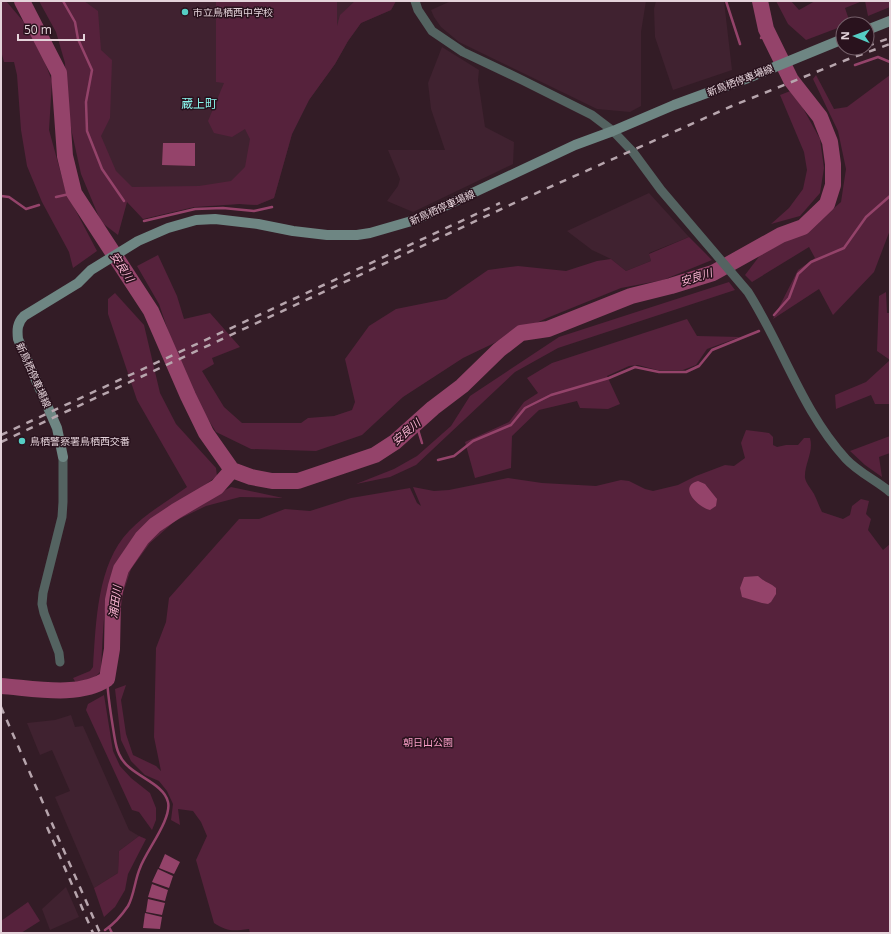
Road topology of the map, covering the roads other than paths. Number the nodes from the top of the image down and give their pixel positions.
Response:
1 (414, 1) edge
2 (890, 21) edge
3 (875, 27) edge
4 (835, 42) edge
5 (613, 131) junction
6 (63, 457) joint
7 (890, 492) edge
8 (60, 662) dead end

1 - 5 street
2 - 3 main road
4 - 5 main road, 新鳥栖停車場線
5 - 6 main road, 新鳥栖停車場線
5 - 7 street
6 - 8 street

